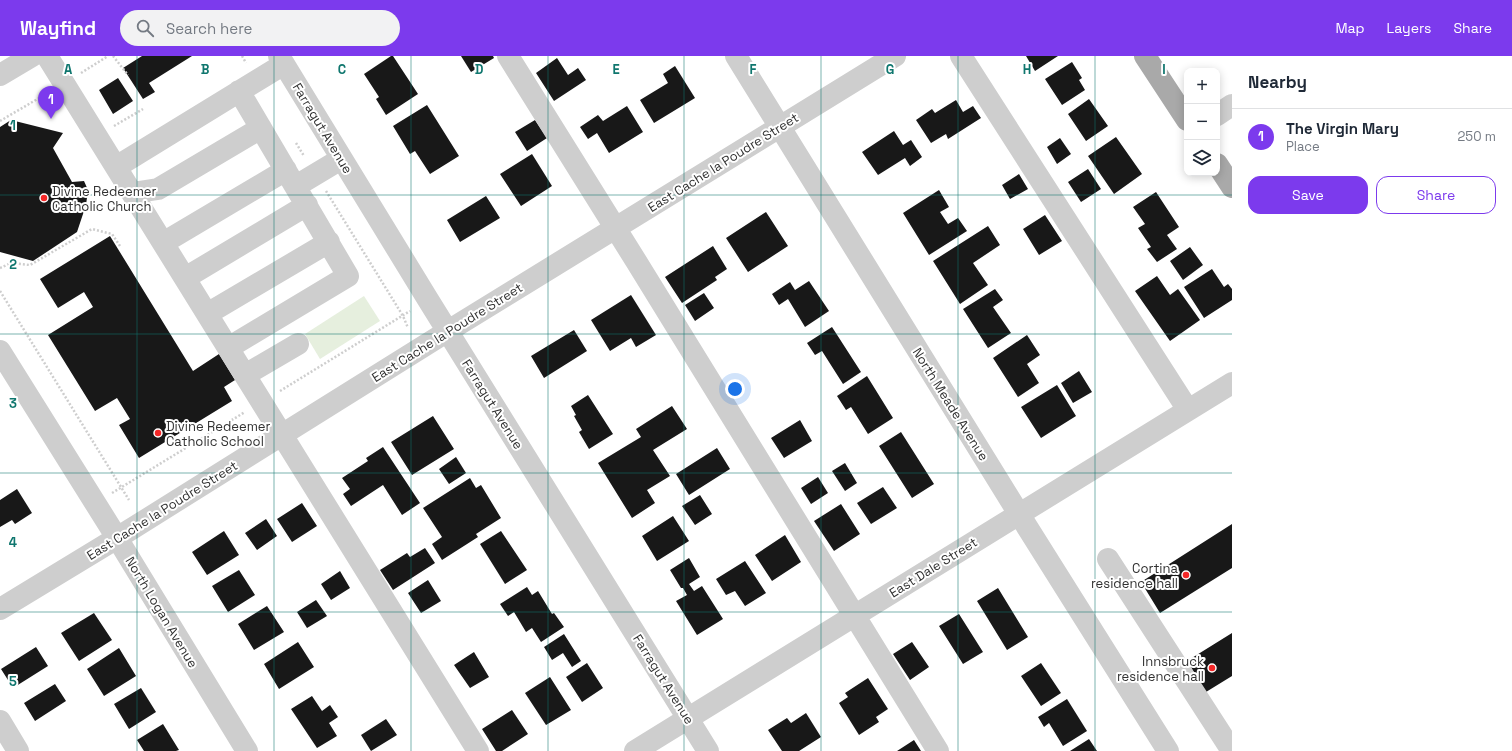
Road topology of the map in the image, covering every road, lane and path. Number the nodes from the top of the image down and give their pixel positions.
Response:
1 (32, 56) edge
2 (47, 56) edge
3 (113, 56) edge
4 (508, 56) edge
5 (736, 56) edge
6 (895, 56) edge
7 (961, 56) edge
8 (1144, 56) edge
9 (281, 60) edge
10 (0, 75) edge
11 (128, 75) dead end
12 (239, 91) junction
13 (1232, 105) edge
14 (143, 109) dead end
15 (1220, 113) edge
16 (1184, 116) edge
17 (780, 127) junction
18 (261, 128) junction
19 (99, 140) junction
20 (341, 159) junction
21 (116, 167) junction
22 (1220, 169) edge
23 (291, 178) junction
24 (1232, 187) edge
25 (132, 193) junction
26 (307, 205) junction
27 (615, 228) junction
28 (329, 242) junction
29 (163, 243) junction
30 (120, 246) dead end
31 (0, 268) edge
32 (185, 278) junction
33 (0, 292) edge
34 (207, 314) junction
35 (448, 331) junction
36 (298, 344) dead end
37 (228, 348) junction
38 (0, 351) edge
39 (245, 375) junction
40 (1232, 383) edge
41 (1188, 410) junction
42 (282, 435) junction
43 (130, 500) dead end
44 (1019, 514) junction
45 (117, 538) junction
46 (1108, 560) dead end
47 (0, 609) edge
48 (855, 616) junction
49 (688, 718) junction
50 (0, 721) edge
51 (18, 751) edge
52 (247, 751) edge
53 (478, 751) edge
54 (635, 751) edge
55 (708, 751) edge
56 (938, 751) edge
57 (1168, 751) edge
58 (1232, 751) edge

1 - 10 street
2 - 19 street
3 - 11 path
4 - 27 street
5 - 17 street, North Meade Avenue
6 - 17 street, East Cache la Poudre Street
7 - 41 street
8 - 16 main road
9 - 12 street
9 - 20 street, Farragut Avenue
12 - 18 street
12 - 21 street
13 - 15 street
14 - 19 path
17 - 27 street, East Cache la Poudre Street
17 - 44 street, North Meade Avenue
18 - 23 street
18 - 25 street
19 - 21 street
20 - 23 street
20 - 35 street, Farragut Avenue
21 - 25 street
22 - 24 main road
23 - 26 street
23 - 29 street
25 - 29 street
26 - 28 street
26 - 32 street
27 - 35 street, East Cache la Poudre Street
27 - 48 street
28 - 34 street
28 - 37 street
29 - 32 street
30 - 31 path
32 - 34 street
33 - 43 path
34 - 37 street
35 - 42 street, East Cache la Poudre Street
35 - 49 street, Farragut Avenue
36 - 39 street
37 - 39 street
38 - 45 street, North Logan Avenue
39 - 42 street
40 - 41 street, East Dale Street
41 - 44 street, East Dale Street
42 - 45 street, East Cache la Poudre Street
42 - 53 street
44 - 48 street, East Dale Street
44 - 57 street, North Meade Avenue
45 - 47 street, East Cache la Poudre Street
45 - 52 street, North Logan Avenue
46 - 58 street
48 - 49 street, East Dale Street
48 - 56 street
49 - 54 street, East Dale Street
49 - 55 street, Farragut Avenue
50 - 51 street

